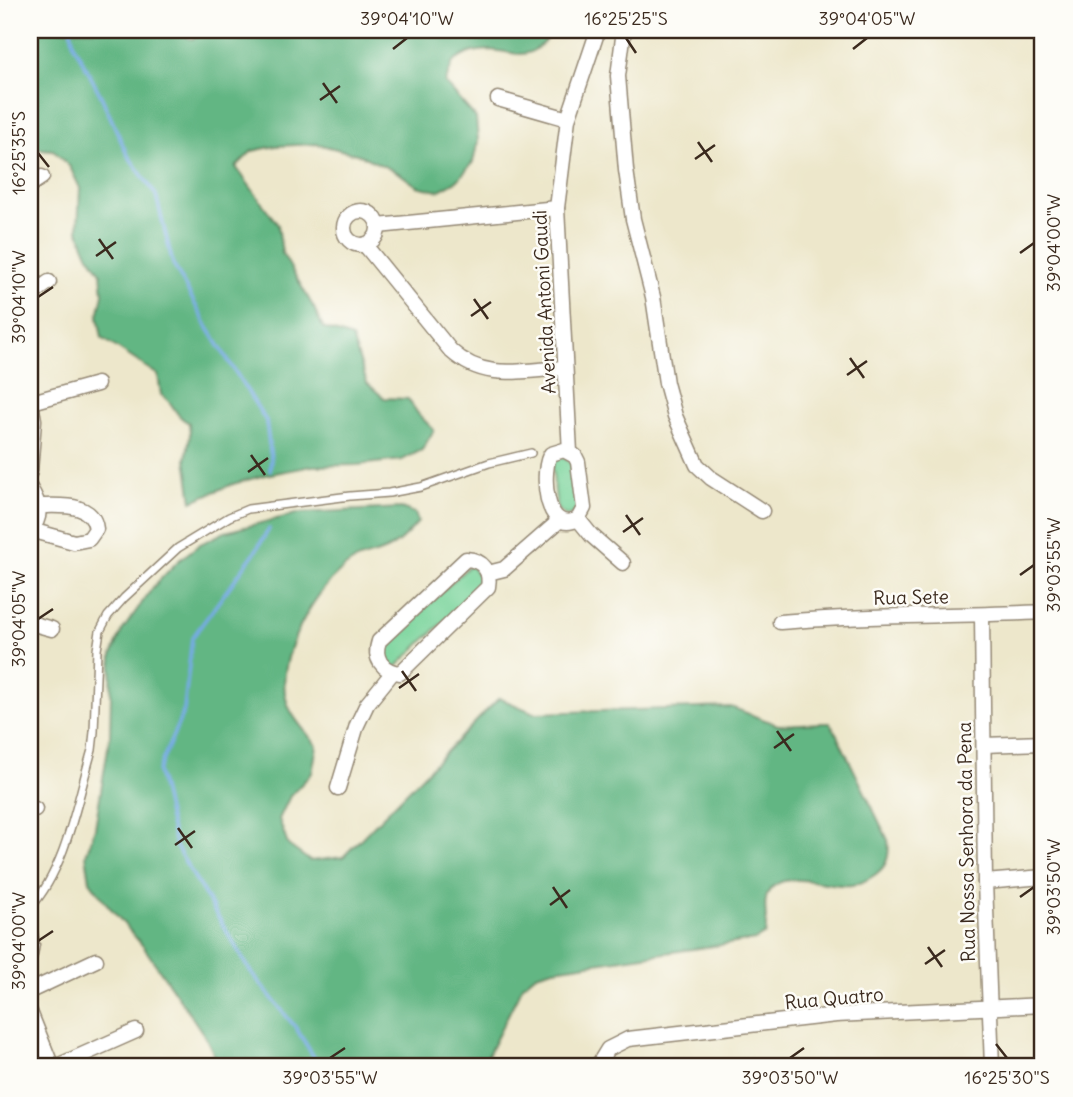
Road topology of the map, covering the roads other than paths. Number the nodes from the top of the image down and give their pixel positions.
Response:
1 (597, 30) edge
2 (624, 30) edge
3 (498, 99) dead end
4 (568, 119) junction
5 (558, 208) junction
6 (378, 226) junction
7 (365, 245) junction
8 (49, 282) dead end
9 (30, 296) edge
10 (565, 368) junction
11 (97, 384) dead end
12 (31, 400) edge
13 (570, 452) junction
14 (531, 453) dead end
15 (30, 472) edge
16 (30, 488) edge
17 (39, 506) junction
18 (762, 511) dead end
19 (578, 519) junction
20 (559, 521) junction
21 (31, 531) edge
22 (623, 563) dead end
23 (488, 573) junction
24 (1043, 612) edge
25 (982, 615) junction
26 (780, 622) dead end
27 (30, 623) edge
28 (52, 629) dead end
29 (393, 672) junction
30 (1043, 743) edge
31 (984, 745) junction
32 (338, 788) dead end
33 (1043, 877) edge
34 (985, 882) junction
35 (30, 908) edge
36 (30, 934) edge
37 (30, 955) edge
38 (96, 960) dead end
39 (30, 991) edge
40 (1043, 1005) edge
41 (989, 1007) junction
42 (30, 1012) edge
43 (136, 1031) dead end
44 (54, 1067) edge
45 (597, 1067) edge
46 (992, 1067) edge

1 - 4 street, Avenida Antoni Gaudi
2 - 18 street
3 - 4 street
4 - 5 street, Avenida Antoni Gaudi
5 - 6 street
5 - 10 street, Avenida Antoni Gaudi
6 - 7 street
6 - 7 street
7 - 10 street
8 - 9 street
10 - 13 street, Avenida Antoni Gaudi
11 - 12 street
12 - 15 street
13 - 19 street, Avenida Antoni Gaudi
13 - 20 street
14 - 35 lane
16 - 17 street
17 - 21 street
17 - 21 street
19 - 20 street
19 - 22 street
20 - 23 street
23 - 29 street
23 - 29 street
24 - 25 street, Rua Sete
25 - 26 street, Rua Sete
25 - 31 street, Rua Nossa Senhora da Pena
27 - 28 street
29 - 32 street
30 - 31 street
31 - 34 street, Rua Nossa Senhora da Pena
33 - 34 street
34 - 41 street, Rua Nossa Senhora da Pena
36 - 37 street
38 - 39 street
40 - 41 street, Rua Quatro
41 - 45 street, Rua Quatro
41 - 46 street, Rua Nossa Senhora da Pena
42 - 44 street
43 - 44 street

